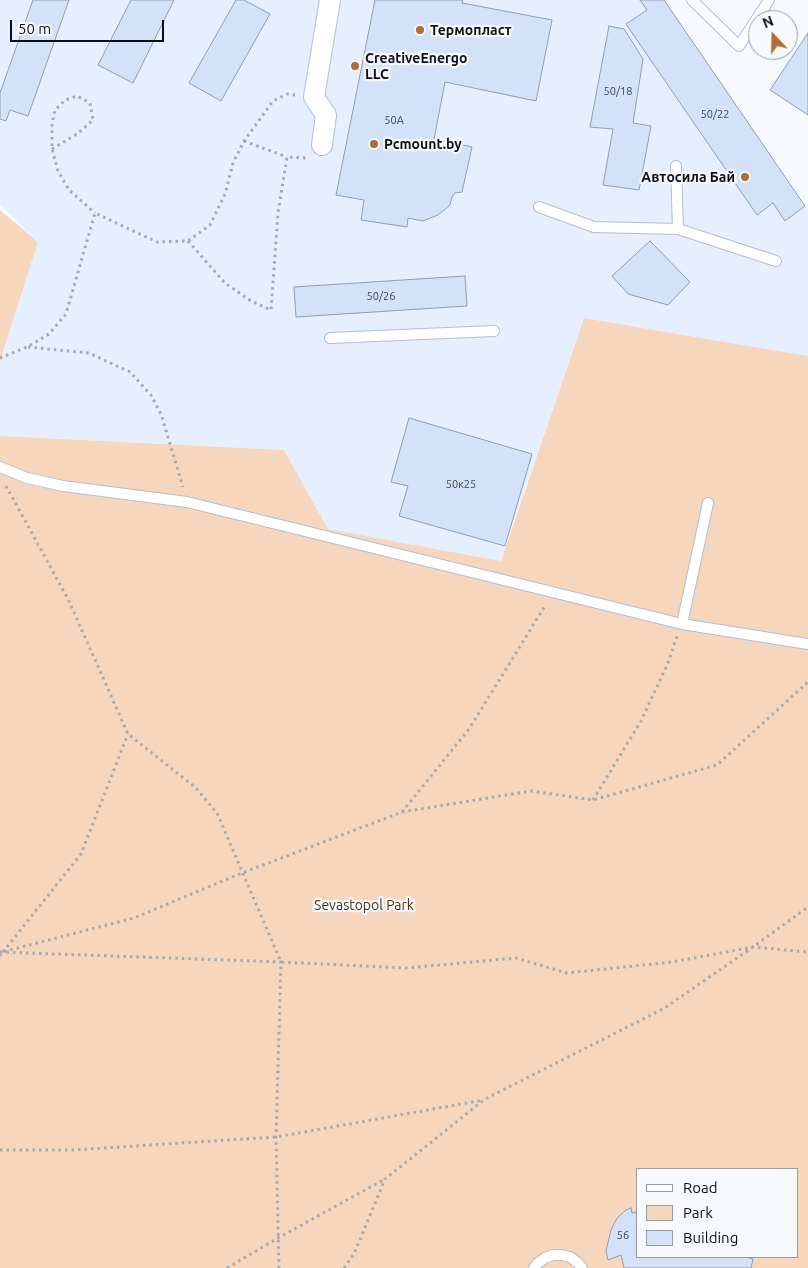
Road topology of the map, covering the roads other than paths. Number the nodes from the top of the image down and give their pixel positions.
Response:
1 (330, 0) edge
2 (692, 0) edge
3 (768, 0) edge
4 (322, 145) road end
5 (676, 166) dead end
6 (539, 207) dead end
7 (678, 229) junction
8 (776, 261) dead end
9 (494, 331) dead end
10 (330, 338) dead end
11 (0, 467) edge
12 (708, 503) dead end
13 (682, 624) junction
14 (808, 644) edge
15 (534, 1268) edge
16 (582, 1268) edge

1 - 4 street
2 - 3 lane
5 - 7 lane
6 - 7 lane
7 - 8 lane
9 - 10 lane
11 - 13 lane
12 - 13 lane
13 - 14 lane
15 - 16 lane

